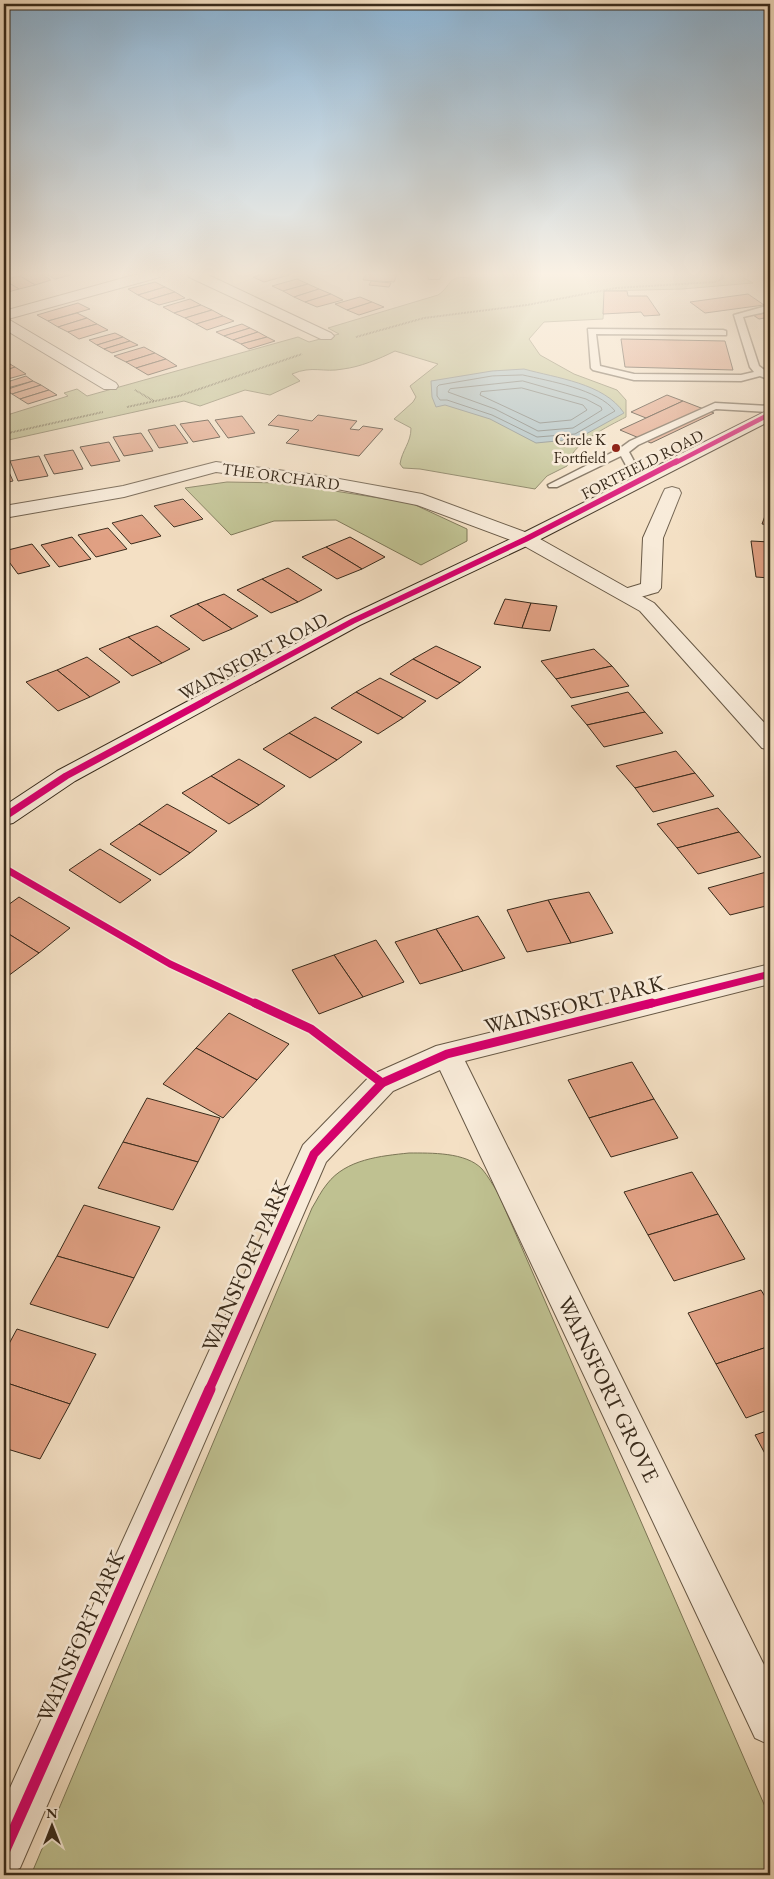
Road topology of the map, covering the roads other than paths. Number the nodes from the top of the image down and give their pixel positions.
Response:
1 (68, 362) edge
2 (595, 362) edge
3 (753, 362) edge
4 (766, 375) edge
5 (110, 386) dead end
6 (770, 409) edge
7 (770, 414) edge
8 (623, 451) junction
9 (651, 474) junction
10 (553, 485) dead end
11 (672, 493) dead end
12 (4, 512) edge
13 (526, 539) junction
14 (628, 594) junction
15 (770, 743) edge
16 (4, 817) edge
17 (770, 974) edge
18 (447, 1054) junction
19 (770, 1723) edge
20 (4, 1852) edge

1 - 5 street
2 - 4 lane
3 - 4 lane
6 - 8 lane
7 - 9 street, FORTFIELD ROAD
8 - 9 lane
8 - 10 lane
9 - 13 street, FORTFIELD ROAD
11 - 14 street
12 - 13 street, THE ORCHARD
13 - 14 street
13 - 16 street, WAINSFORT ROAD
14 - 15 street
17 - 18 street, WAINSFORT PARK
18 - 19 street, WAINSFORT GROVE
18 - 20 street, WAINSFORT PARK

